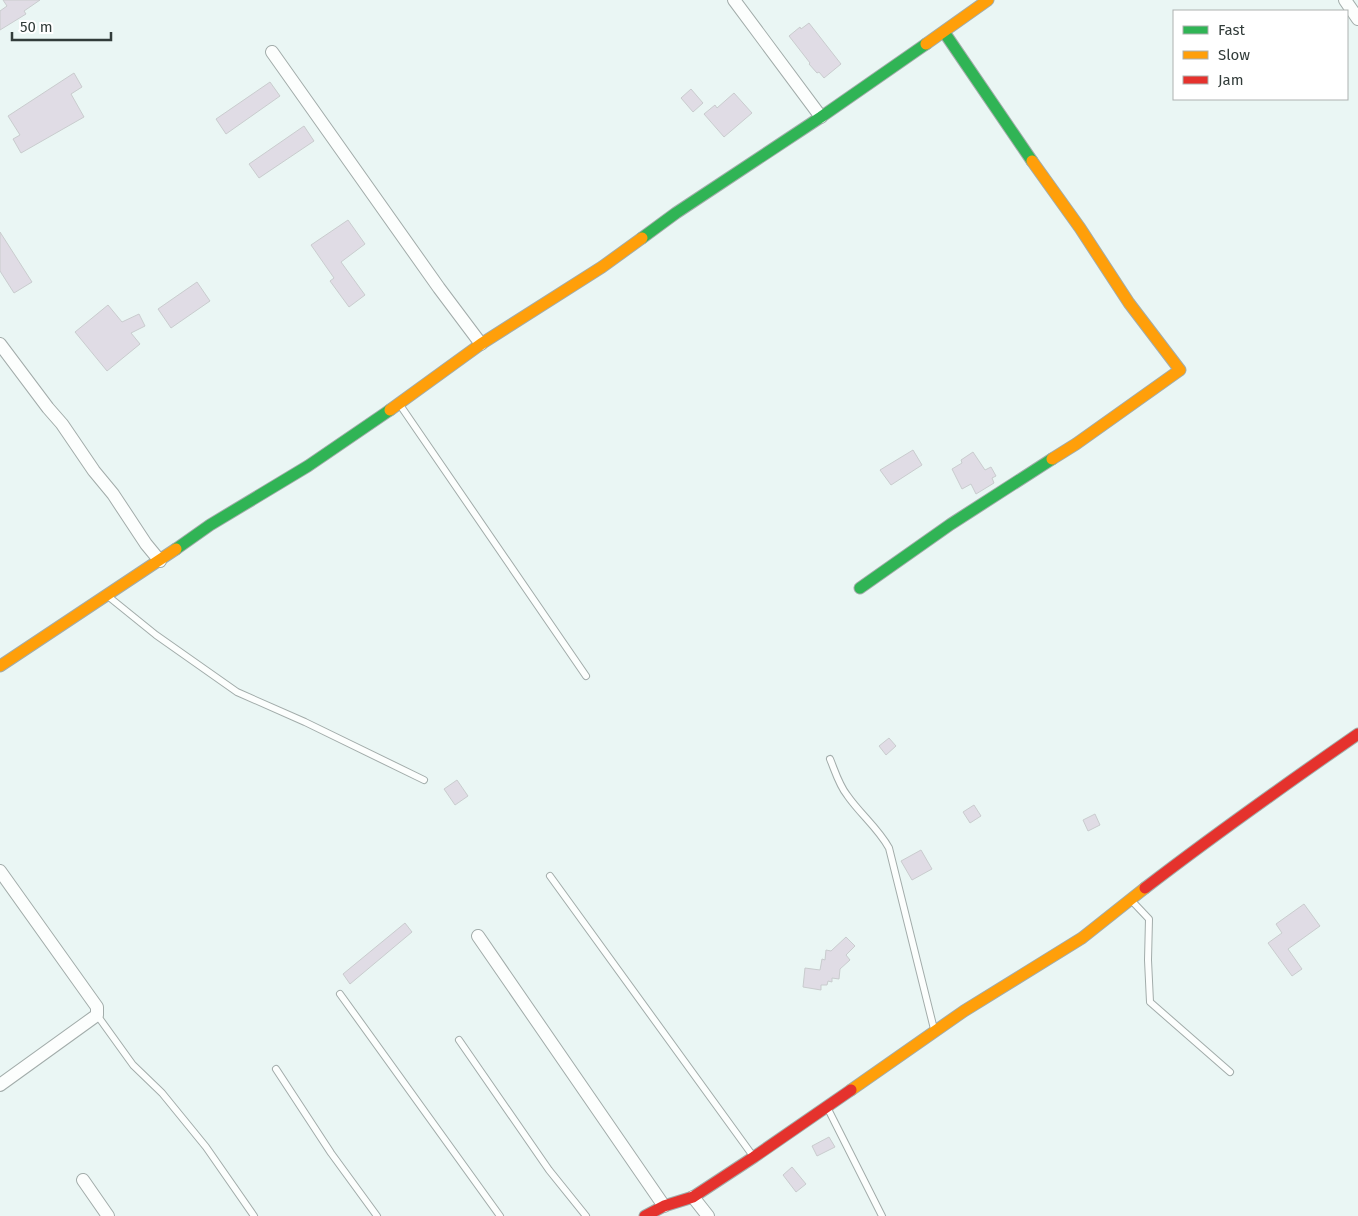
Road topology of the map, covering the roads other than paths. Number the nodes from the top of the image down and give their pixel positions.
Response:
1 (734, 0) edge
2 (988, 0) edge
3 (1345, 0) edge
4 (1358, 19) edge
5 (944, 32) junction
6 (272, 52) dead end
7 (821, 117) junction
8 (0, 344) edge
9 (481, 344) junction
10 (399, 403) junction
11 (160, 561) junction
12 (860, 588) dead end
13 (106, 595) junction
14 (0, 666) edge
15 (586, 676) dead end
16 (1358, 734) edge
17 (830, 759) dead end
18 (424, 780) dead end
19 (0, 871) edge
20 (550, 876) dead end
21 (1130, 899) junction
22 (478, 936) dead end
23 (340, 994) dead end
24 (97, 1015) junction
25 (935, 1033) junction
26 (459, 1040) dead end
27 (276, 1069) dead end
28 (1230, 1072) dead end
29 (0, 1084) edge
30 (827, 1106) junction
31 (754, 1158) junction
32 (83, 1180) dead end
33 (692, 1197) junction
34 (664, 1206) junction
35 (108, 1216) edge
36 (254, 1216) edge
37 (377, 1216) edge
38 (500, 1216) edge
39 (586, 1216) edge
40 (645, 1216) edge
41 (708, 1216) edge
42 (882, 1216) edge

1 - 7 street
2 - 5 street
3 - 4 street
5 - 7 street
5 - 12 street
6 - 9 street
7 - 9 street
8 - 11 street
9 - 10 street
10 - 11 street
10 - 15 lane
11 - 13 street
13 - 14 street
13 - 18 lane
16 - 21 street
17 - 25 lane
19 - 24 street
20 - 31 lane
21 - 25 street
21 - 28 lane
22 - 34 street
23 - 38 lane
24 - 29 street
24 - 36 lane
25 - 30 street
26 - 39 lane
27 - 37 lane
30 - 31 street
30 - 42 lane
31 - 33 street
32 - 35 street
33 - 34 street
33 - 41 street
34 - 40 street

